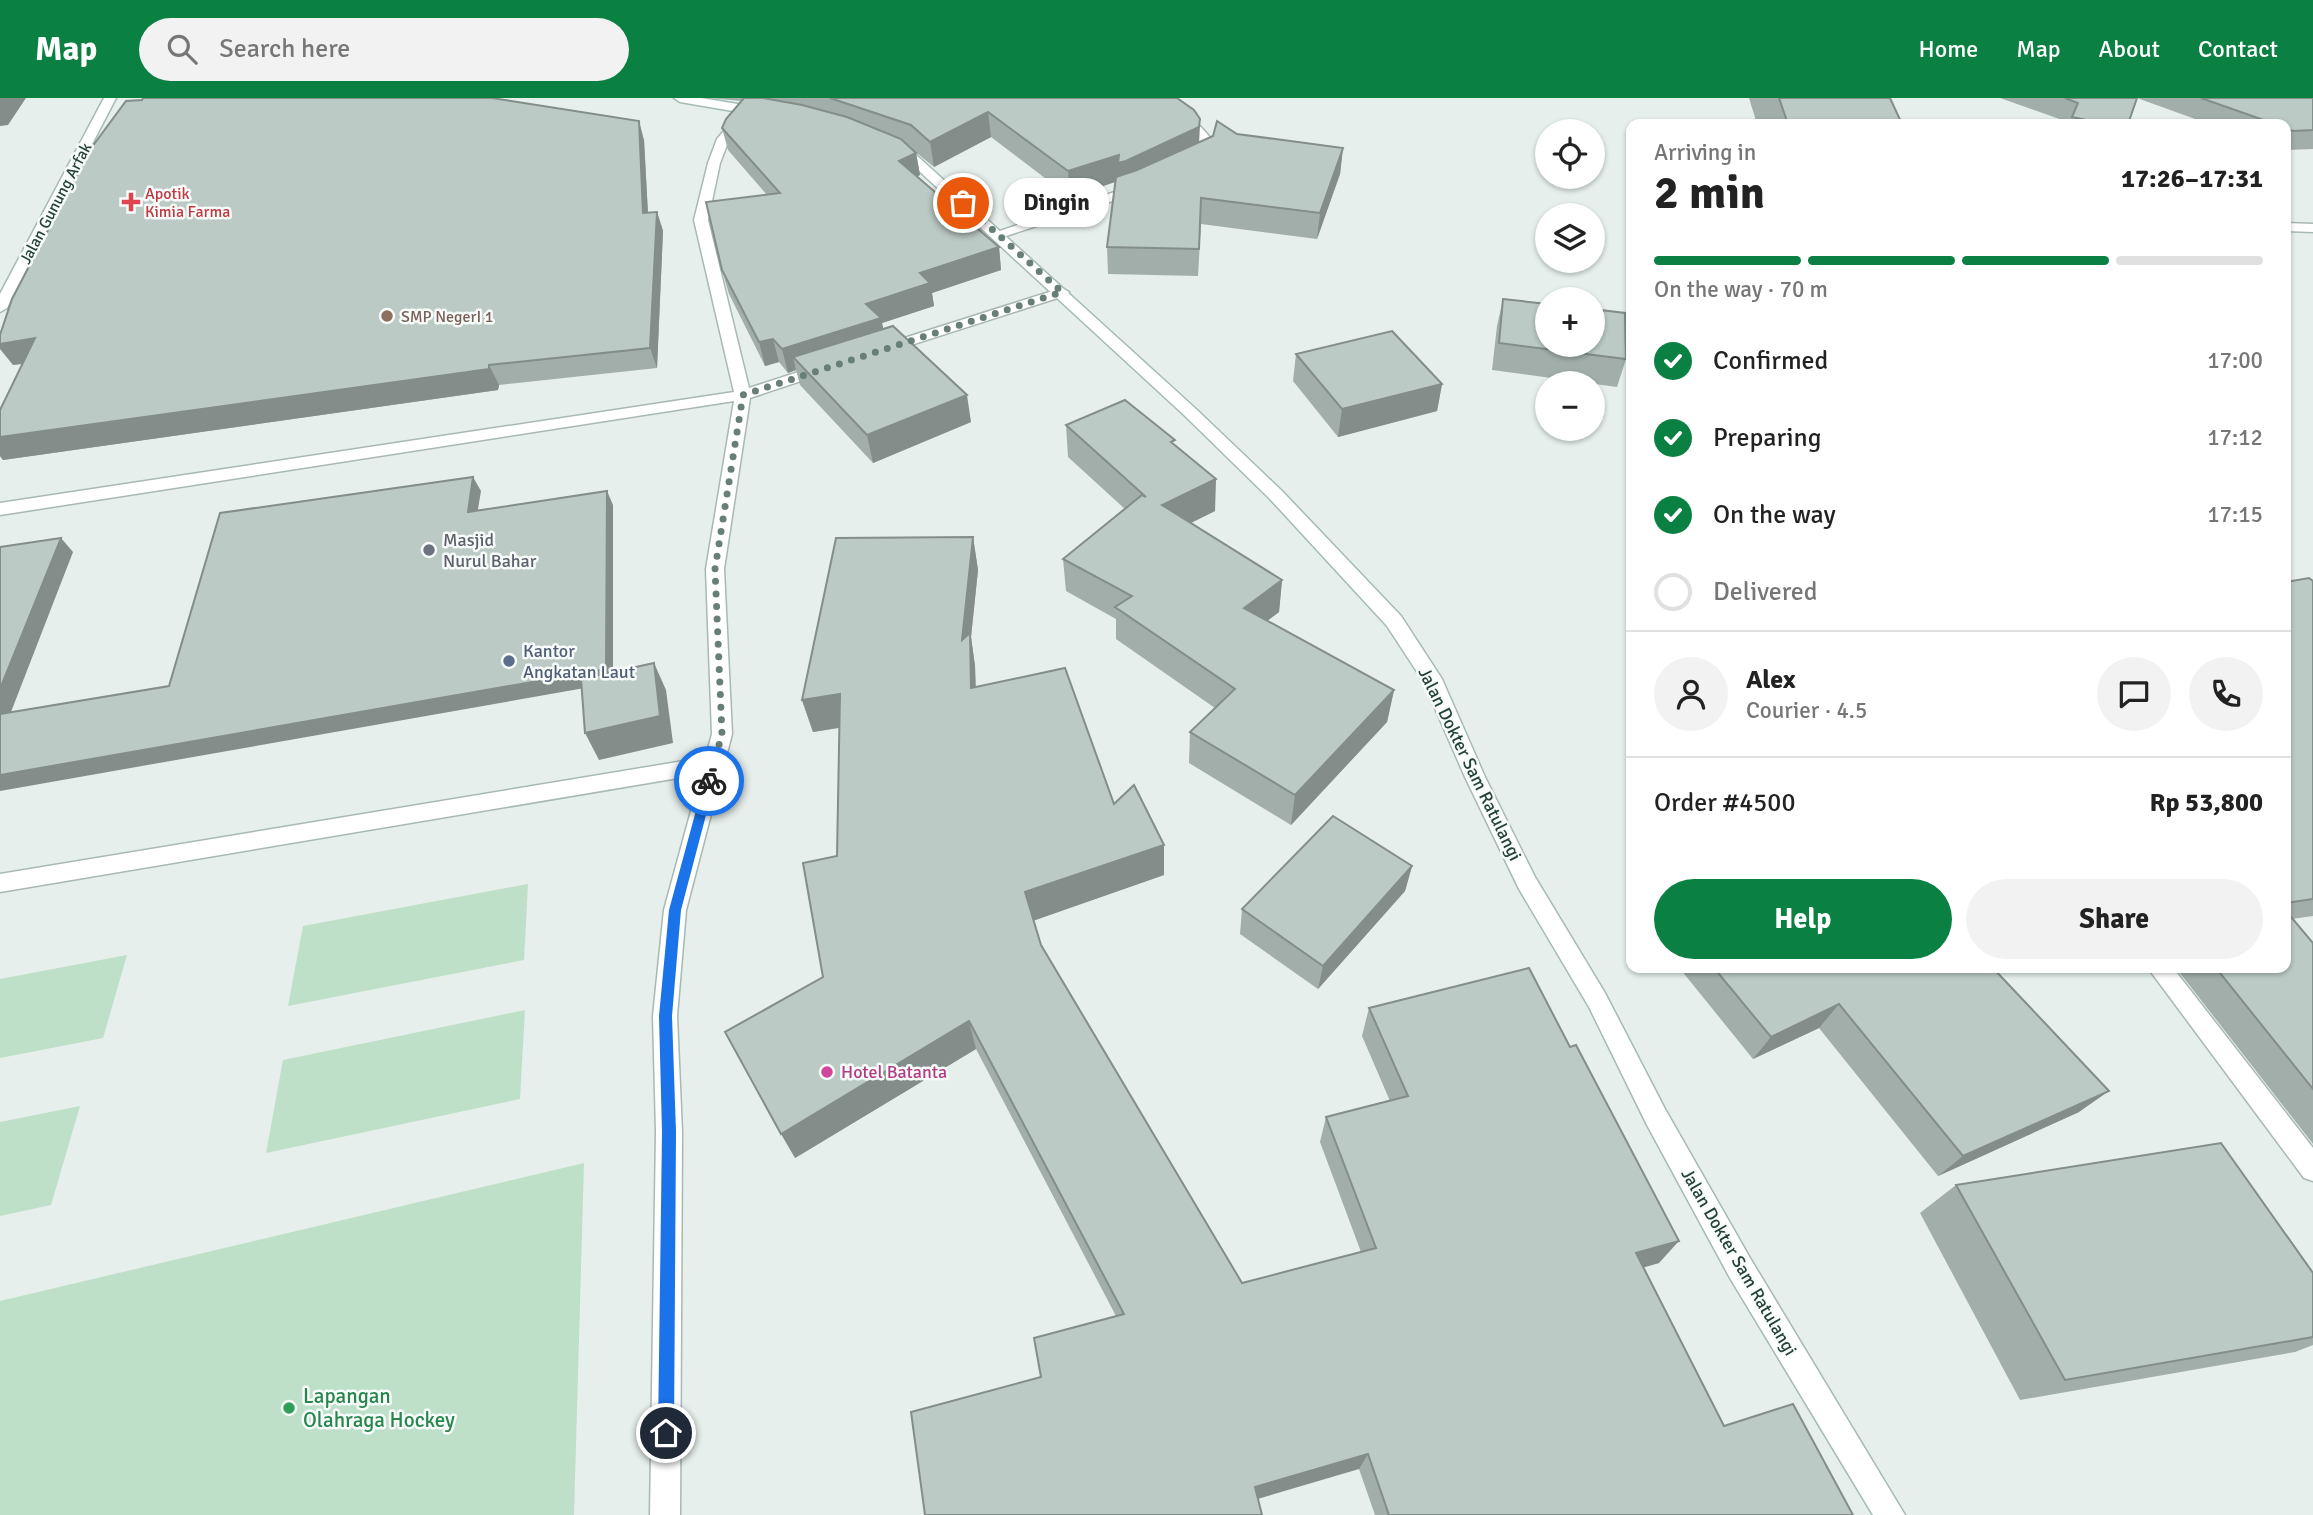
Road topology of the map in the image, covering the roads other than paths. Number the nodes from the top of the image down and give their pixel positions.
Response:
1 (110, 98) edge
2 (680, 98) edge
3 (1150, 98) edge
4 (748, 109) junction
5 (784, 116) edge
6 (877, 142) edge
7 (1188, 167) edge
8 (1152, 182) edge
9 (2291, 227) edge
10 (2313, 228) edge
11 (998, 234) junction
12 (1062, 292) junction
13 (0, 308) edge
14 (862, 356) edge
15 (836, 365) edge
16 (743, 395) junction
17 (0, 509) edge
18 (714, 764) junction
19 (0, 883) edge
20 (2164, 973) edge
21 (2313, 1169) edge
22 (665, 1515) edge
23 (1890, 1515) edge

1 - 13 street, Jalan Gunung Arfak
2 - 4 street
3 - 7 street
4 - 5 street
4 - 16 street
6 - 11 street, Jalan Dokter Sam Ratulangi
8 - 11 street
9 - 10 street
11 - 12 street, Jalan Dokter Sam Ratulangi
12 - 14 street
12 - 23 street, Jalan Dokter Sam Ratulangi
15 - 16 street
16 - 17 street
16 - 18 street
18 - 19 street
18 - 22 street
20 - 21 street

